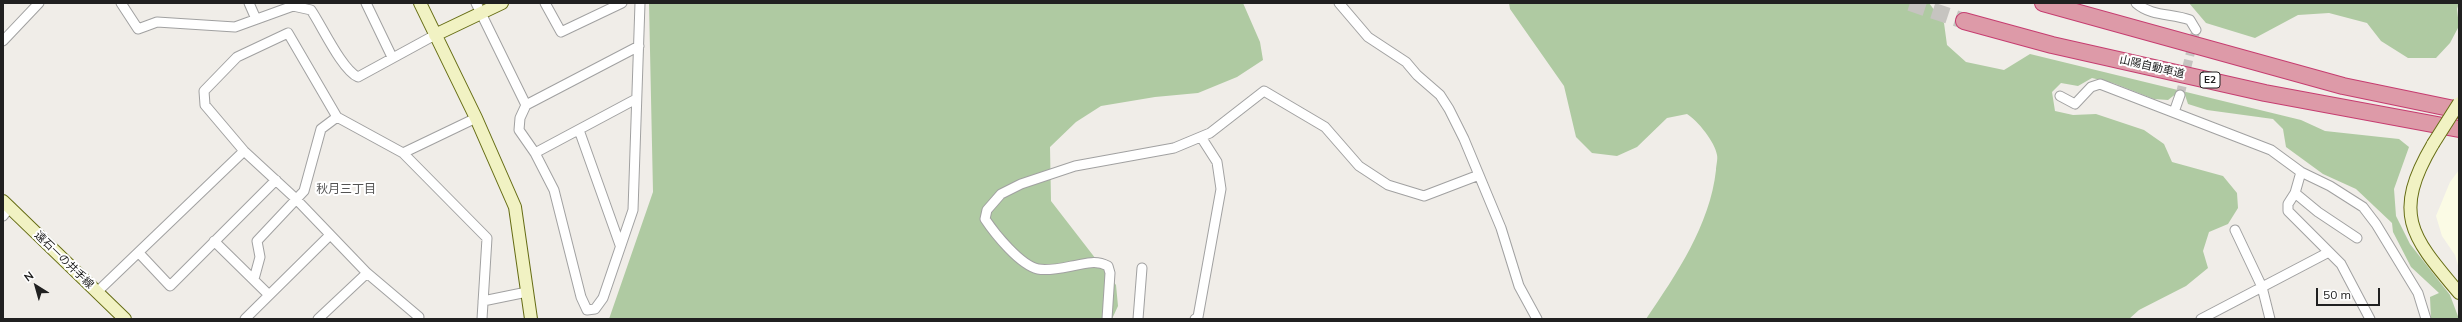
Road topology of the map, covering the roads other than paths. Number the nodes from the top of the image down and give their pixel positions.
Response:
1 (39, 3) edge
2 (121, 3) edge
3 (249, 3) edge
4 (366, 3) edge
5 (420, 3) edge
6 (502, 3) edge
7 (545, 3) edge
8 (622, 3) edge
9 (640, 3) edge
10 (1339, 3) edge
11 (2044, 3) edge
12 (2136, 3) edge
13 (478, 8) edge
14 (256, 19) junction
15 (1964, 21) tunnel mouth
16 (2196, 30) dead end
17 (435, 35) junction
18 (3, 41) edge
19 (639, 46) junction
20 (392, 57) junction
21 (2180, 95) tunnel mouth
22 (2060, 96) dead end
23 (636, 99) junction
24 (2459, 102) edge
25 (526, 105) junction
26 (2459, 110) edge
27 (2174, 112) junction
28 (337, 117) junction
29 (476, 118) junction
30 (2459, 129) edge
31 (579, 130) junction
32 (1201, 138) junction
33 (244, 150) junction
34 (403, 153) junction
35 (534, 153) junction
36 (2301, 172) junction
37 (1479, 175) junction
38 (276, 180) junction
39 (2296, 193) junction
40 (295, 198) junction
41 (5, 208) edge
42 (2235, 230) dead end
43 (330, 235) junction
44 (2357, 238) dead end
45 (214, 241) junction
46 (620, 245) junction
47 (2329, 252) junction
48 (139, 253) junction
49 (1142, 268) dead end
50 (367, 272) junction
51 (254, 279) junction
52 (2262, 287) junction
53 (97, 292) junction
54 (527, 292) junction
55 (2459, 293) edge
56 (270, 295) junction
57 (483, 301) junction
58 (2216, 315) edge
59 (126, 319) edge
60 (245, 319) edge
61 (318, 319) edge
62 (417, 319) edge
63 (482, 319) edge
64 (531, 319) edge
65 (1107, 319) edge
66 (1138, 319) edge
67 (1195, 319) edge
68 (1537, 319) edge
69 (2201, 319) edge
70 (2270, 319) edge
71 (2370, 319) edge
72 (2426, 319) edge

1 - 18 street
2 - 14 street
3 - 14 street
4 - 20 street
5 - 17 street
6 - 13 street
7 - 8 street
9 - 19 street
10 - 37 street
11 - 26 highway
12 - 16 street
13 - 17 street
13 - 25 street
14 - 20 street
15 - 30 highway, 山陽自動車道 / E2
17 - 20 street
17 - 29 street
19 - 23 street
19 - 25 street
21 - 27 street
22 - 27 street
23 - 31 street
23 - 46 street
24 - 55 street, bridge
25 - 35 street
27 - 36 street
28 - 33 street
28 - 34 street
28 - 40 street
29 - 34 street
29 - 54 street
31 - 35 street
31 - 46 street
32 - 37 street
32 - 65 street
32 - 67 street
33 - 38 street
33 - 48 street
34 - 57 street
35 - 46 street
36 - 39 street
36 - 72 street
37 - 68 street
38 - 40 street
38 - 45 street
39 - 44 street
39 - 47 street
40 - 43 street
40 - 51 street
41 - 53 street, 遠石一の井手線
42 - 52 street
43 - 50 street
43 - 56 street
45 - 48 street
45 - 51 street
47 - 52 street
47 - 71 street
48 - 53 street
49 - 66 street
50 - 61 street
50 - 62 street
51 - 56 street
52 - 58 street
52 - 70 street
53 - 59 street, 遠石一の井手線
54 - 57 street
54 - 64 street
56 - 60 street
57 - 63 street
58 - 69 street

